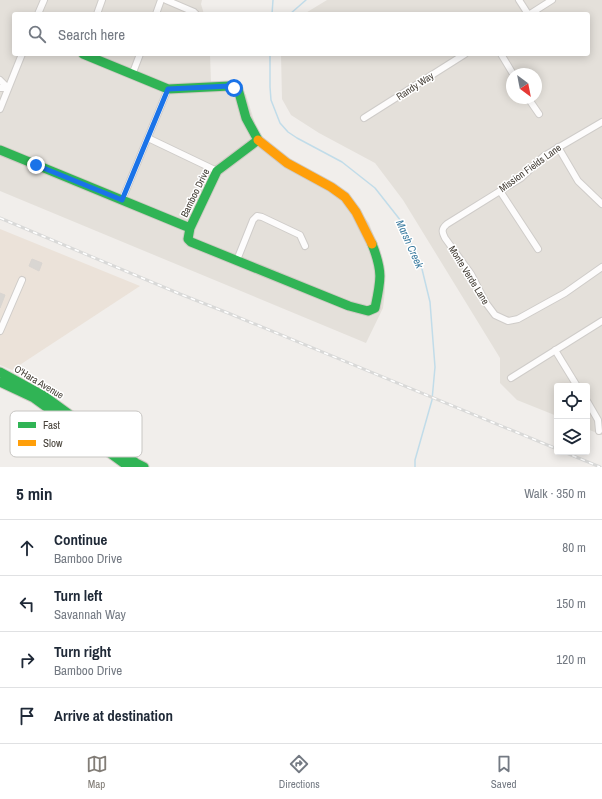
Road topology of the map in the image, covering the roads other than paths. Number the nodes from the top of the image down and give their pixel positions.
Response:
1 (44, 0) edge
2 (102, 0) edge
3 (162, 0) edge
4 (166, 0) edge
5 (519, 0) edge
6 (552, 0) edge
7 (39, 12) edge
8 (98, 12) edge
9 (157, 12) edge
10 (194, 12) edge
11 (528, 12) edge
12 (532, 12) edge
13 (21, 56) edge
14 (88, 56) edge
15 (139, 56) edge
16 (462, 56) edge
17 (502, 56) edge
18 (509, 68) edge
19 (132, 75) junction
20 (0, 80) edge
21 (0, 88) edge
22 (8, 88) junction
23 (168, 89) junction
24 (532, 104) edge
25 (0, 109) edge
26 (539, 114) dead end
27 (364, 118) dead end
28 (602, 122) edge
29 (148, 138) junction
30 (258, 140) junction
31 (558, 147) junction
32 (0, 150) edge
33 (216, 171) junction
34 (500, 191) junction
35 (122, 200) junction
36 (602, 204) edge
37 (190, 228) junction
38 (442, 232) joint
39 (305, 246) dead end
40 (538, 249) dead end
41 (237, 260) junction
42 (602, 267) edge
43 (22, 280) dead end
44 (602, 321) edge
45 (0, 331) edge
46 (555, 350) junction
47 (0, 372) edge
48 (511, 378) dead end
49 (0, 382) edge
50 (575, 383) edge
51 (590, 406) edge
52 (52, 411) edge
53 (65, 411) edge
54 (599, 431) dead end
55 (116, 457) edge
56 (128, 457) edge
57 (130, 467) edge
58 (144, 467) edge

1 - 7 street
2 - 8 street
3 - 9 street
4 - 10 street
5 - 11 street
6 - 12 street
13 - 22 street
14 - 19 street
15 - 19 street
16 - 27 street, Randy Way
17 - 18 street
19 - 23 street
20 - 22 street
21 - 22 street
22 - 25 street
23 - 29 street
23 - 30 street
24 - 26 street
28 - 31 street, Mission Fields Lane
29 - 33 street
29 - 35 street
30 - 33 street, Bamboo Drive
30 - 41 street
31 - 34 street, Mission Fields Lane
31 - 36 street
32 - 35 street, Bamboo Drive
33 - 37 street, Bamboo Drive
34 - 38 street, Mission Fields Lane
34 - 40 street
35 - 37 street, Bamboo Drive
37 - 41 street
38 - 42 street, Monte Verde Lane
39 - 41 street
43 - 45 street
44 - 46 street
46 - 48 street
46 - 50 street
47 - 53 street, O'Hara Avenue
49 - 52 street, O'Hara Avenue
51 - 54 street
55 - 57 street, O'Hara Avenue
56 - 58 street, O'Hara Avenue

